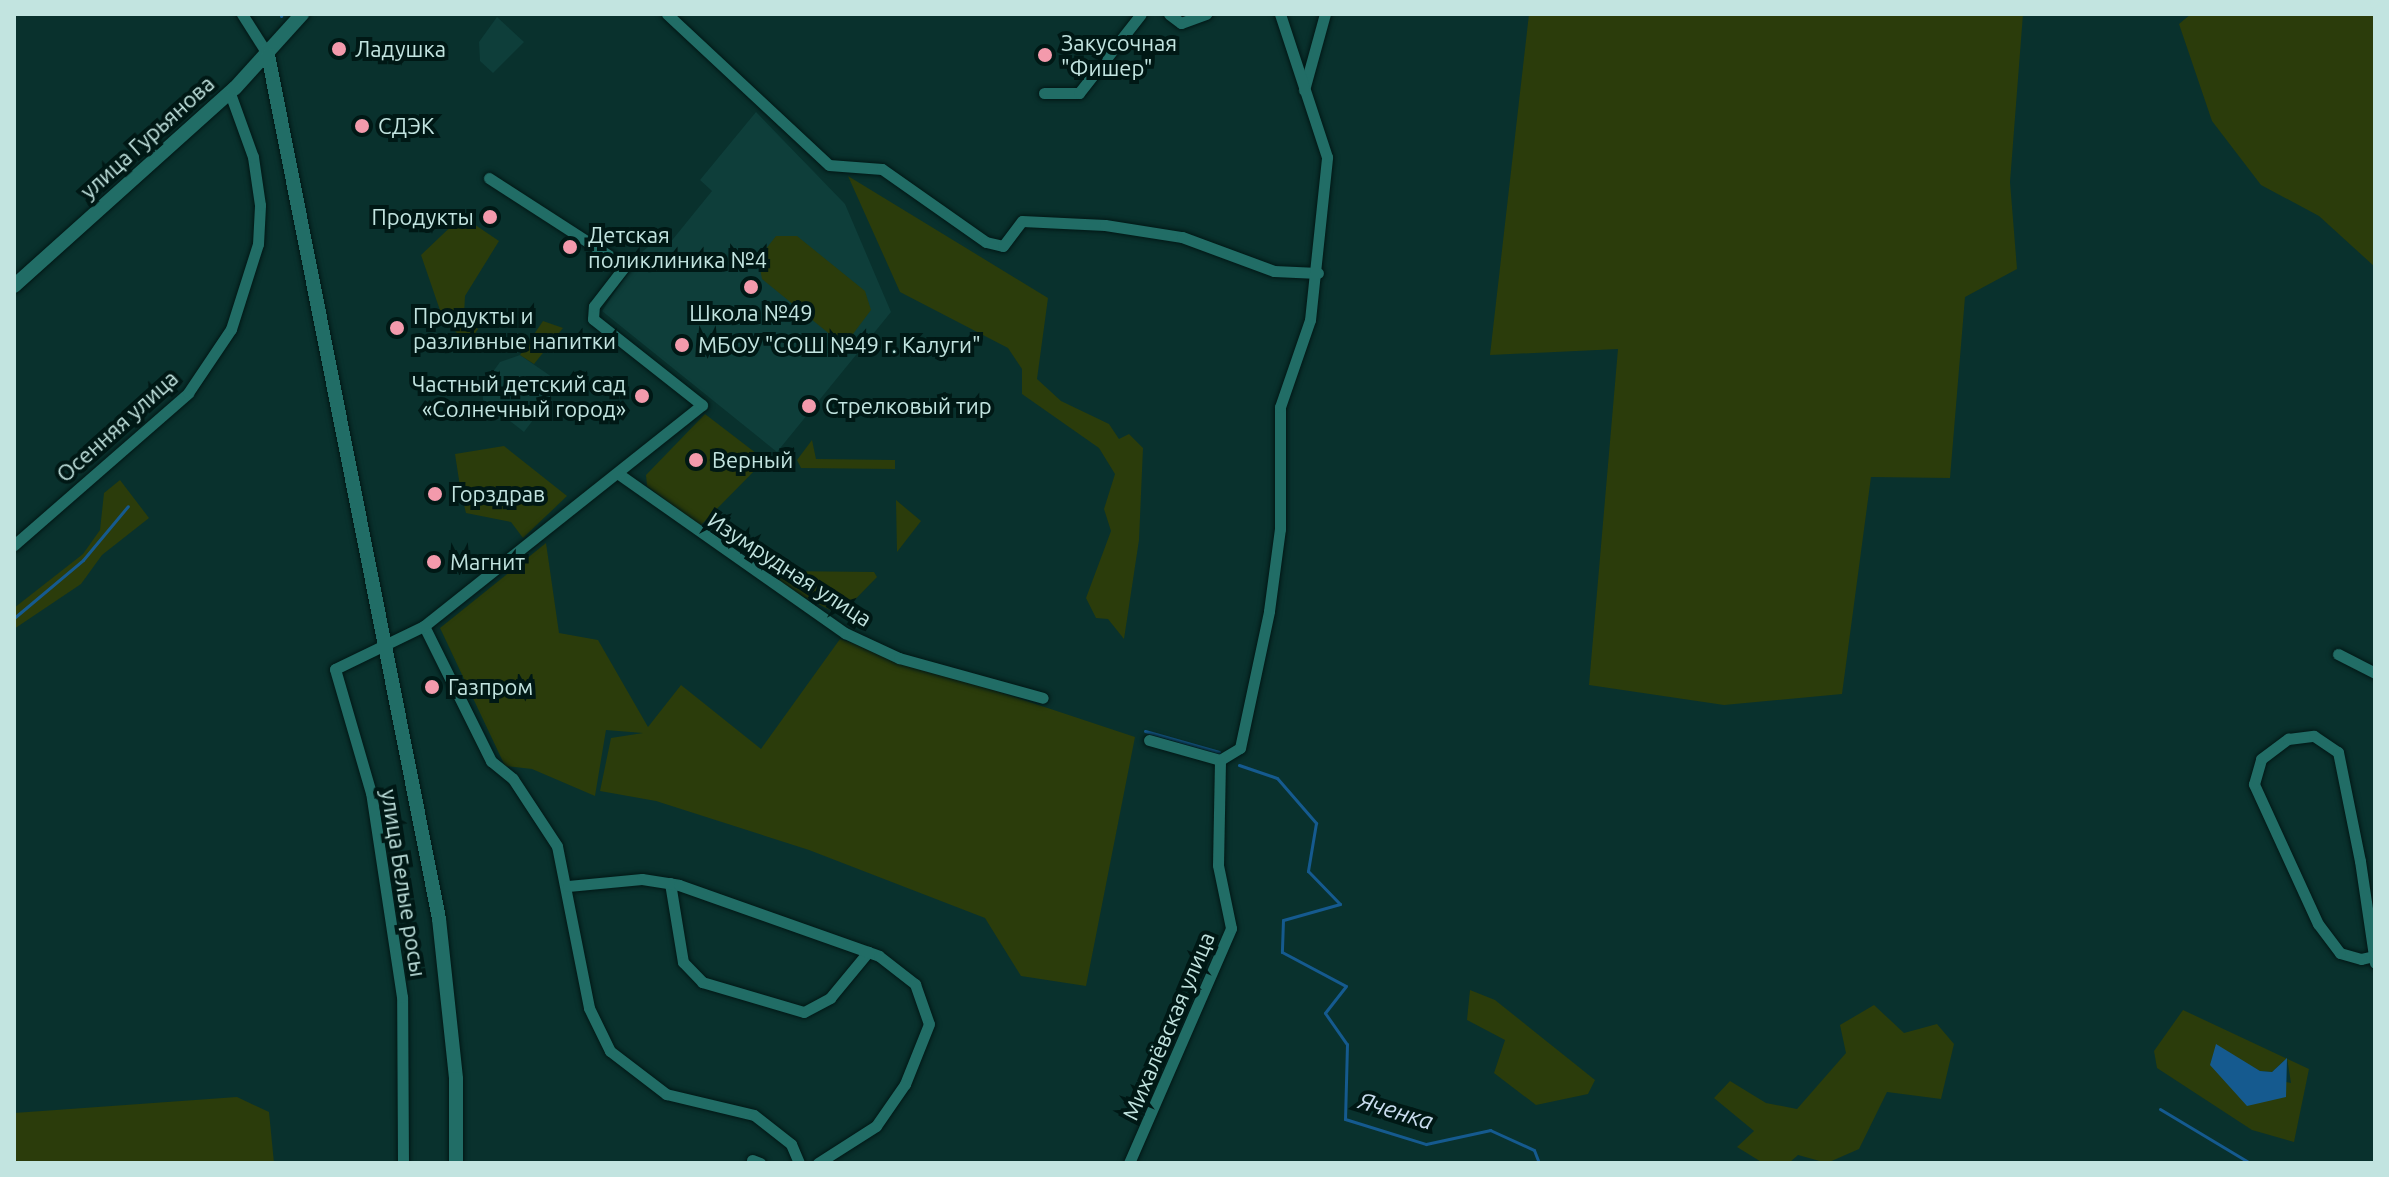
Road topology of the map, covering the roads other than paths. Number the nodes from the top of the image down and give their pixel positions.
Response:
1 (242, 14) edge
2 (302, 14) edge
3 (667, 14) edge
4 (1141, 14) edge
5 (1169, 14) edge
6 (1206, 14) edge
7 (1280, 14) edge
8 (1325, 14) edge
9 (268, 55) junction
10 (230, 93) junction
11 (1044, 93) dead end
12 (1304, 94) junction
13 (489, 178) dead end
14 (1318, 273) junction
15 (14, 286) edge
16 (620, 475) junction
17 (14, 545) edge
18 (424, 626) junction
19 (382, 644) junction
20 (2338, 654) dead end
21 (2375, 673) edge
22 (1043, 698) dead end
23 (1149, 740) dead end
24 (1220, 760) junction
25 (670, 883) junction
26 (568, 886) junction
27 (868, 952) junction
28 (2375, 959) edge
29 (403, 1163) edge
30 (456, 1163) edge
31 (799, 1163) edge
32 (818, 1163) edge
33 (1129, 1163) edge

1 - 9 street
2 - 9 main road, улица Гурьянова
3 - 14 street
4 - 11 street
5 - 6 street
7 - 12 street
8 - 12 street
9 - 10 main road, улица Гурьянова
9 - 19 main road
10 - 15 main road, улица Гурьянова
10 - 17 street, Осенняя улица
12 - 14 street
13 - 16 street
14 - 24 street
16 - 18 street
16 - 22 street, Изумрудная улица
18 - 19 street
18 - 26 street
19 - 29 street, улица Белые росы
19 - 30 main road
20 - 21 street
23 - 24 street
24 - 33 street, Михалёвская улица
25 - 26 street
25 - 27 street
25 - 27 street
26 - 31 street
27 - 32 street
28 - 28 street

